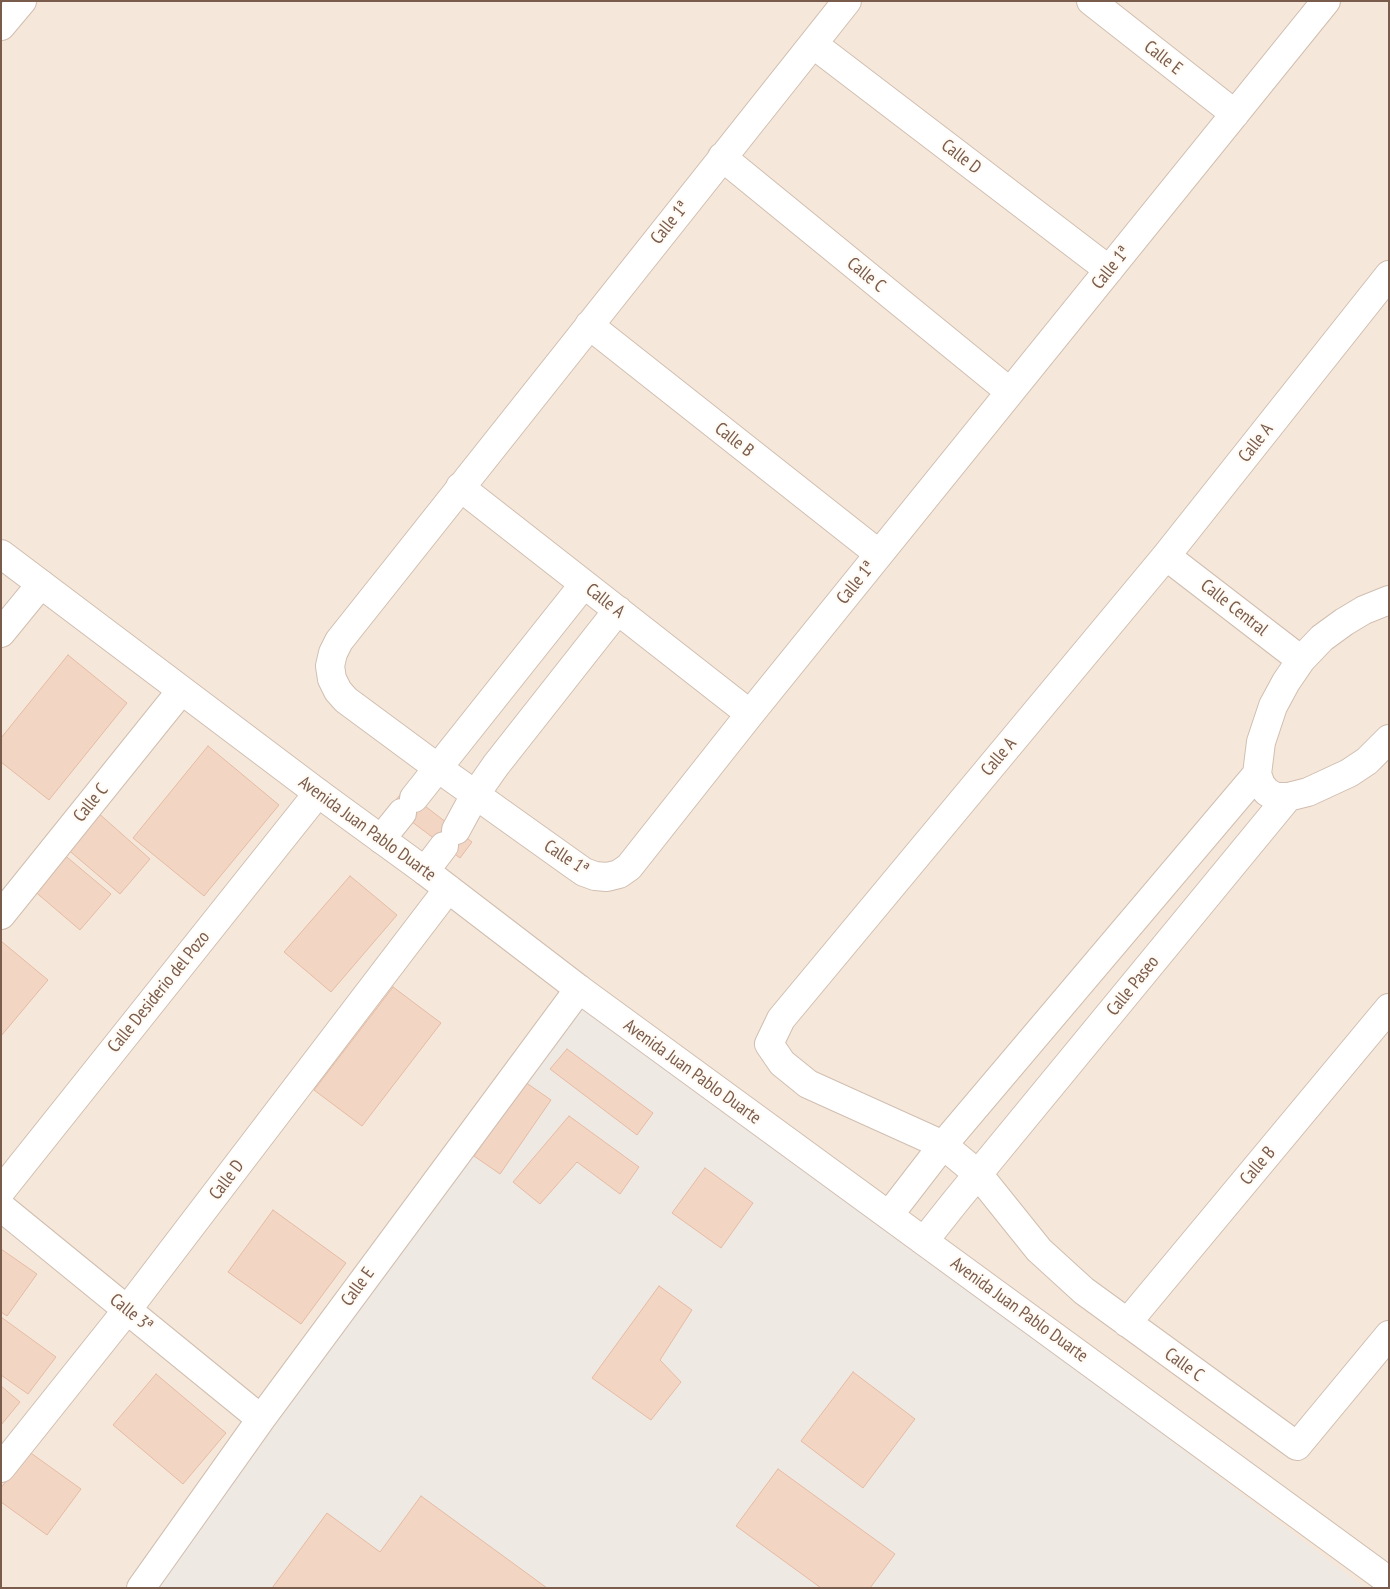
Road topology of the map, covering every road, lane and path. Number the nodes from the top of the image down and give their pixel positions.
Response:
1 (22, 1) edge
2 (847, 1) edge
3 (1091, 1) edge
4 (1326, 1) edge
5 (1, 26) edge
6 (813, 44) junction
7 (1235, 114) junction
8 (722, 157) junction
9 (1109, 270) junction
10 (1389, 275) edge
11 (589, 325) junction
12 (1010, 392) junction
13 (460, 487) junction
14 (1, 554) edge
15 (879, 554) junction
16 (1166, 556) junction
17 (40, 584) junction
18 (584, 584) junction
19 (1389, 600) edge
20 (618, 610) junction
21 (1, 633) edge
22 (1301, 660) junction
23 (181, 691) junction
24 (750, 714) junction
25 (1389, 740) edge
26 (438, 768) junction
27 (1257, 774) junction
28 (318, 794) junction
29 (475, 795) junction
30 (1288, 797) junction
31 (381, 839) junction
32 (425, 872) junction
33 (448, 889) junction
34 (1, 915) edge
35 (579, 989) junction
36 (1389, 1008) edge
37 (943, 1145) junction
38 (978, 1174) junction
39 (1, 1191) edge
40 (1, 1208) edge
41 (890, 1215) junction
42 (924, 1241) junction
43 (128, 1310) junction
44 (1127, 1323) junction
45 (1389, 1335) edge
46 (261, 1419) junction
47 (1, 1468) edge
48 (1389, 1580) edge
49 (141, 1588) edge

1 - 5 street
2 - 6 street, Calle 1ª
3 - 7 street, Calle E
4 - 7 street, Calle 1ª
6 - 8 street, Calle 1ª
6 - 9 street, Calle D
7 - 9 street, Calle 1ª
8 - 11 street, Calle 1ª
8 - 12 street, Calle C
9 - 12 street, Calle 1ª
10 - 16 street, Calle A
11 - 13 street, Calle 1ª
11 - 15 street, Calle B
12 - 15 street, Calle 1ª
13 - 18 street, Calle A
13 - 26 street, Calle 1ª
14 - 17 street, Avenida Juan Pablo Duarte
15 - 24 street, Calle 1ª
16 - 22 street, Calle Central
16 - 37 street, Calle A
17 - 21 street
17 - 23 street, Avenida Juan Pablo Duarte
18 - 20 street, Calle A
18 - 26 street
19 - 22 street
20 - 24 street, Calle A
20 - 29 street
22 - 27 street
23 - 28 street, Avenida Juan Pablo Duarte
23 - 34 street, Calle C
24 - 29 street, Calle 1ª
25 - 30 street
26 - 29 street, Calle 1ª
26 - 31 street
27 - 30 street
27 - 37 street
28 - 31 street, Avenida Juan Pablo Duarte
28 - 39 street, Calle Desiderio del Pozo
29 - 32 street
30 - 38 street, Calle Paseo
31 - 32 street, Avenida Juan Pablo Duarte
32 - 33 street, Avenida Juan Pablo Duarte
33 - 35 street, Avenida Juan Pablo Duarte
33 - 43 street, Calle D
35 - 41 street, Avenida Juan Pablo Duarte
35 - 46 street, Calle E
36 - 44 street, Calle B
37 - 38 street, Calle A
37 - 41 street
38 - 42 street, Calle Paseo
38 - 44 street, Calle C
40 - 43 street, Calle 3ª
41 - 42 street, Avenida Juan Pablo Duarte
42 - 48 street, Avenida Juan Pablo Duarte
43 - 46 street, Calle 3ª
43 - 47 street, Calle D
44 - 45 street, Calle C
46 - 49 street, Calle E

